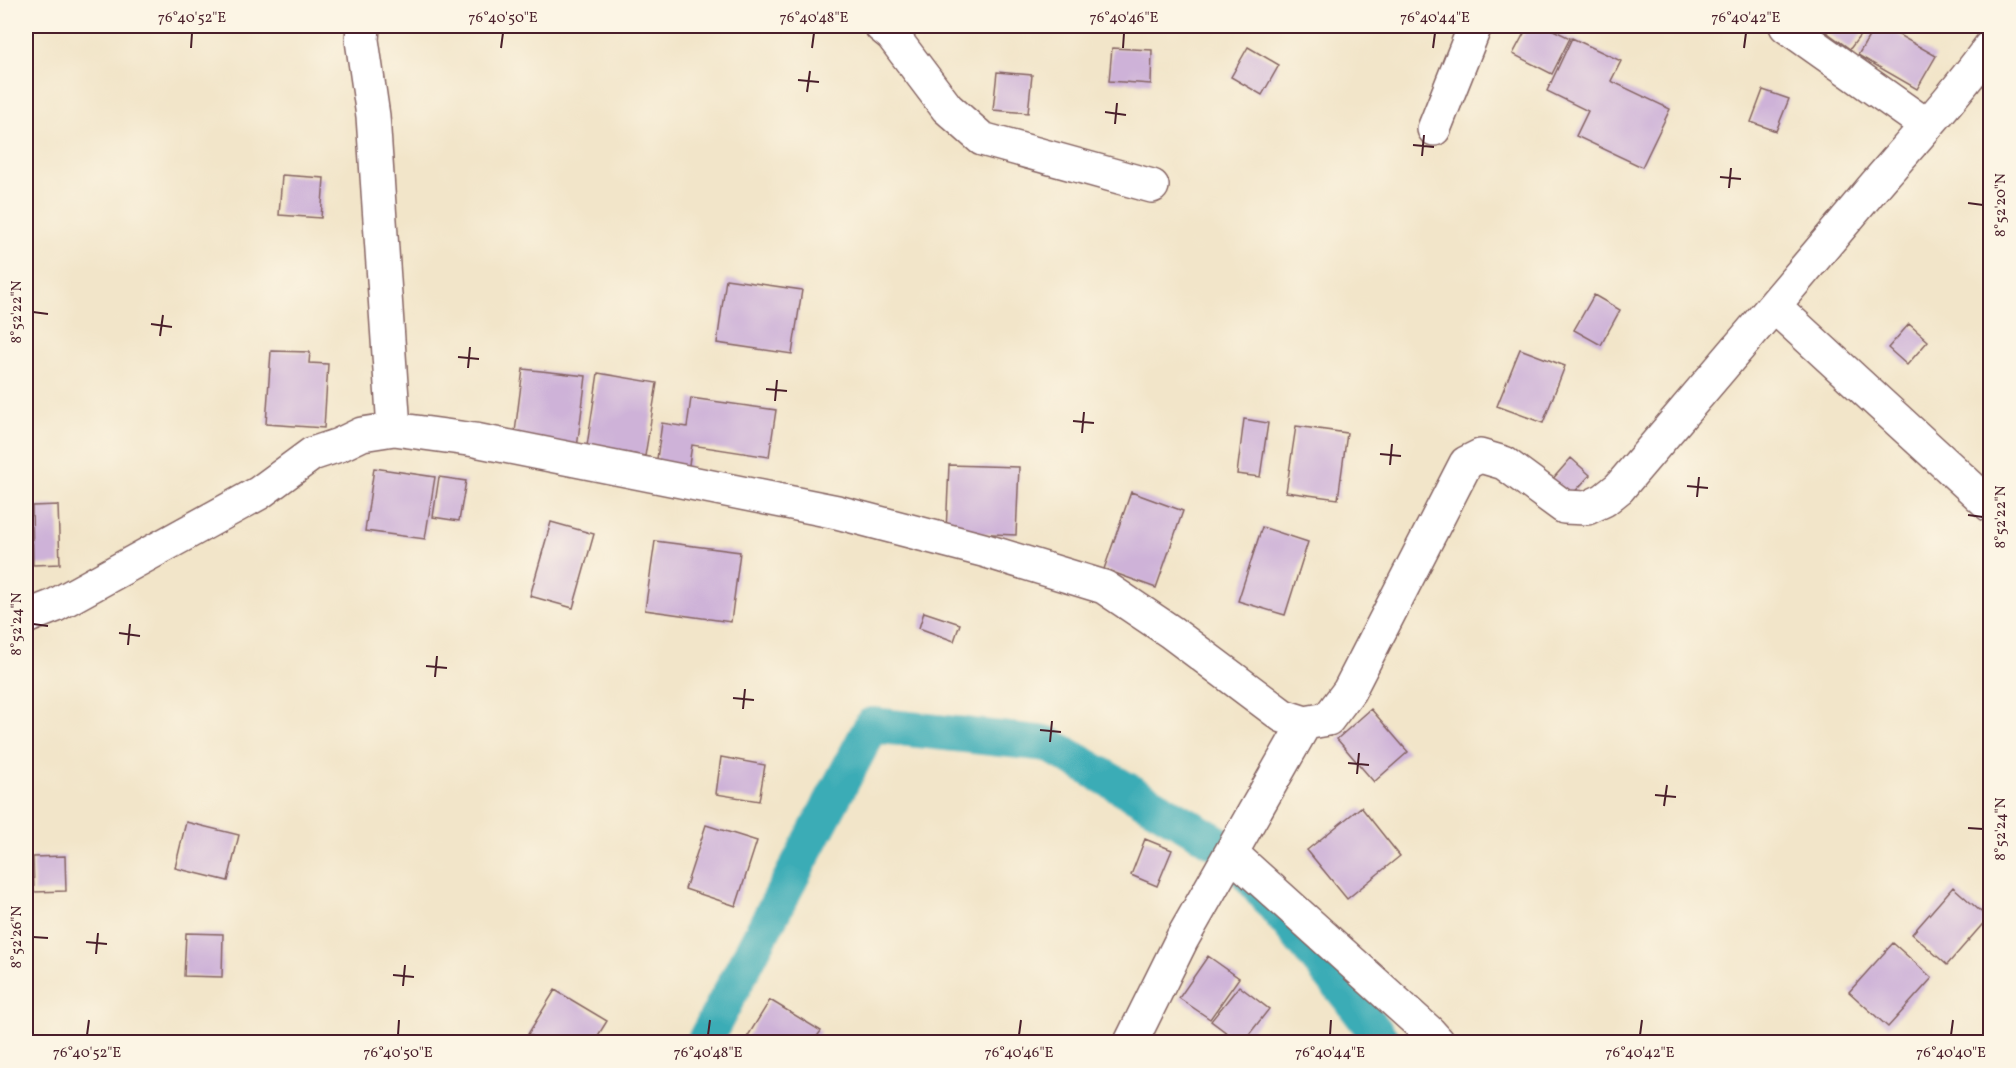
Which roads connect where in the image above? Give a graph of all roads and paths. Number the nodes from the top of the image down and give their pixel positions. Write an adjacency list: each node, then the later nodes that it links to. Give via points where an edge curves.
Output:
1 (363, 26): 10 (street, via 373,116)
2 (881, 26): 8 (street, via 947,108 982,139)
3 (1475, 26): 7 (street)
4 (1786, 26): 6 (street)
5 (1990, 47): 6 (street)
6 (1926, 125): 9 (street)
7 (1434, 129)
8 (1152, 186)
9 (1774, 306): 11 (street); 13 (street, via 1605,500 1587,508 1564,507 1504,463 1480,456 1466,463 1349,690 1328,719)
10 (394, 429): 12 (street, via 362,434 312,454 259,493 54,606); 13 (street, via 475,440 837,512 1104,587 1283,716)
11 (1990, 505)
12 (26, 617)
13 (1305, 723): 14 (street)
14 (1231, 853): 15 (street, via 1182,939); 16 (street)
15 (1131, 1042)
16 (1438, 1042)

